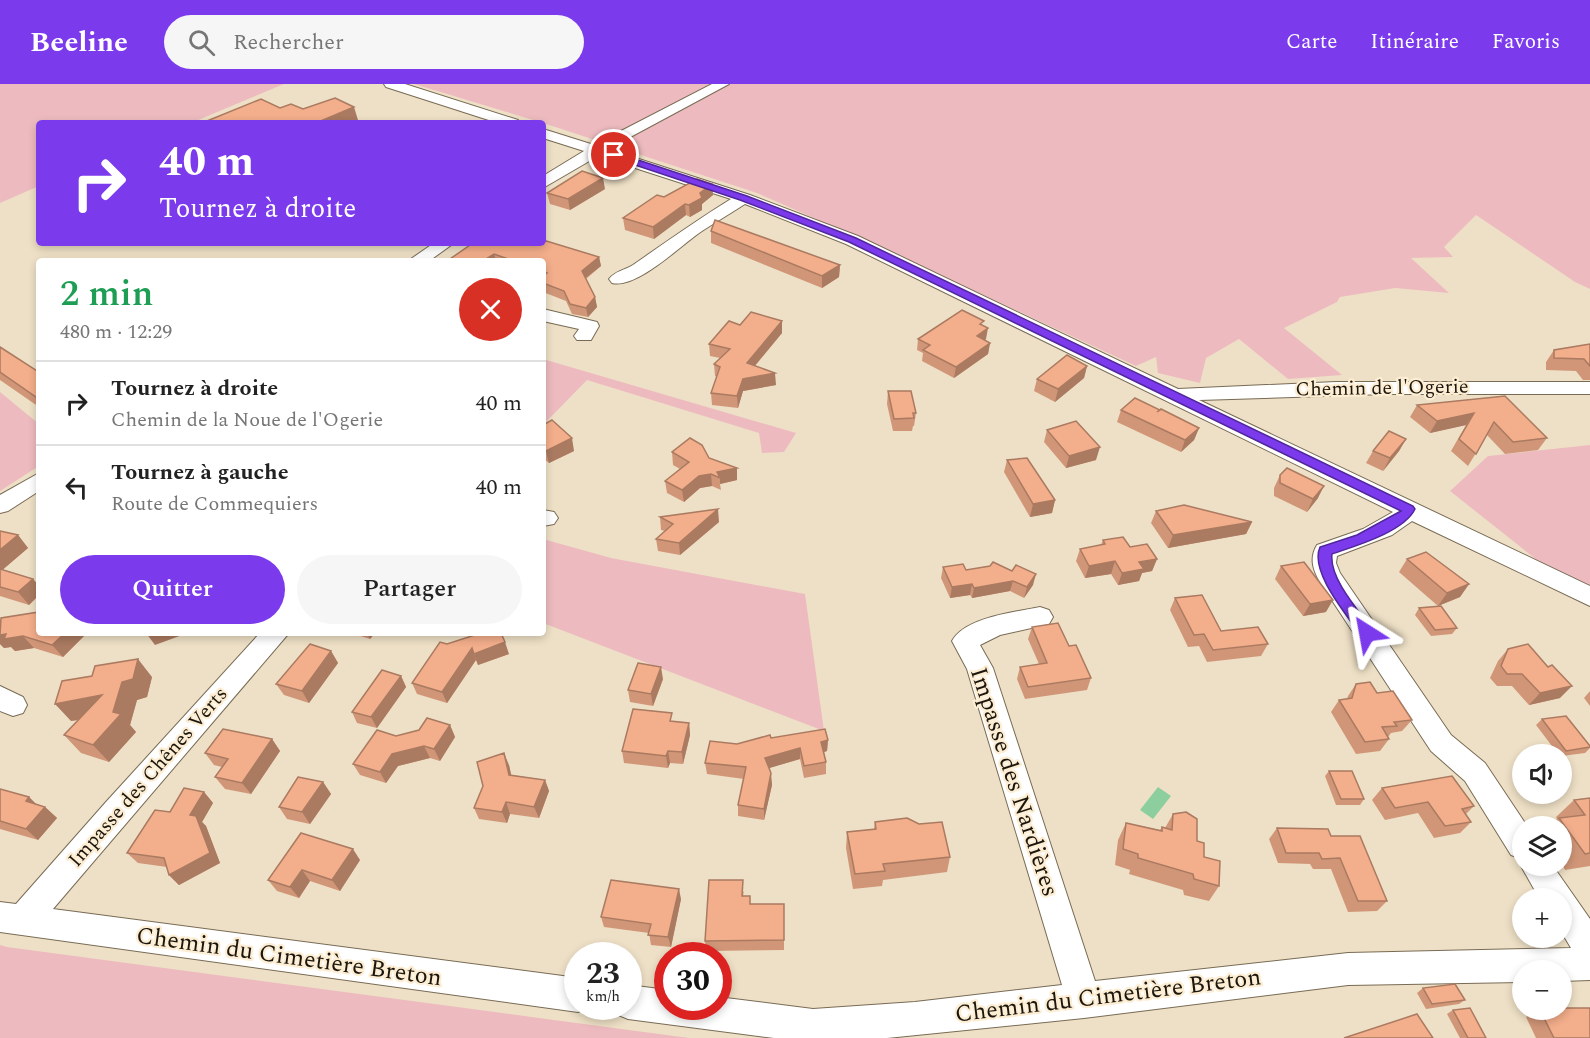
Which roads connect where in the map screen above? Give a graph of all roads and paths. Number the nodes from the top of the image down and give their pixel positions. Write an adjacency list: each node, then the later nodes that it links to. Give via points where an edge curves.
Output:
1 (391, 84): 3 (street)
2 (722, 84): 5 (street)
3 (504, 120)
4 (546, 134): 5 (street)
5 (596, 150): 6 (street); 7 (street)
6 (546, 181)
7 (744, 198): 10 (street, via 636,271); 14 (street, via 852,240)
8 (441, 246): 9 (street)
9 (422, 258)
10 (618, 279)
11 (546, 316): 12 (street, via 590,326)
12 (584, 336)
13 (1590, 388): 14 (street, Chemin de l'Ogerie, via 1279,389)
14 (1176, 397): 17 (street)
15 (36, 483): 16 (street)
16 (0, 505)
17 (1408, 509): 18 (street); 21 (street, via 1405,517 1362,539 1325,551 1324,563 1441,743 1475,772)
18 (1590, 597)
19 (1040, 617): 27 (street, Impasse des Nardières, via 994,626 965,641 980,668)
20 (273, 636): 22 (street, Impasse des Chênes Verts, via 116,811)
21 (1512, 829)
22 (11, 919): 26 (street, Chemin du Cimetière Breton)
23 (1572, 920): 24 (street)
24 (1590, 948)
25 (1590, 964): 27 (street, Chemin du Cimetière Breton, via 1348,969)
26 (564, 993)
27 (1084, 1001): 28 (street, Chemin du Cimetière Breton, via 813,1026)
28 (642, 1004)

